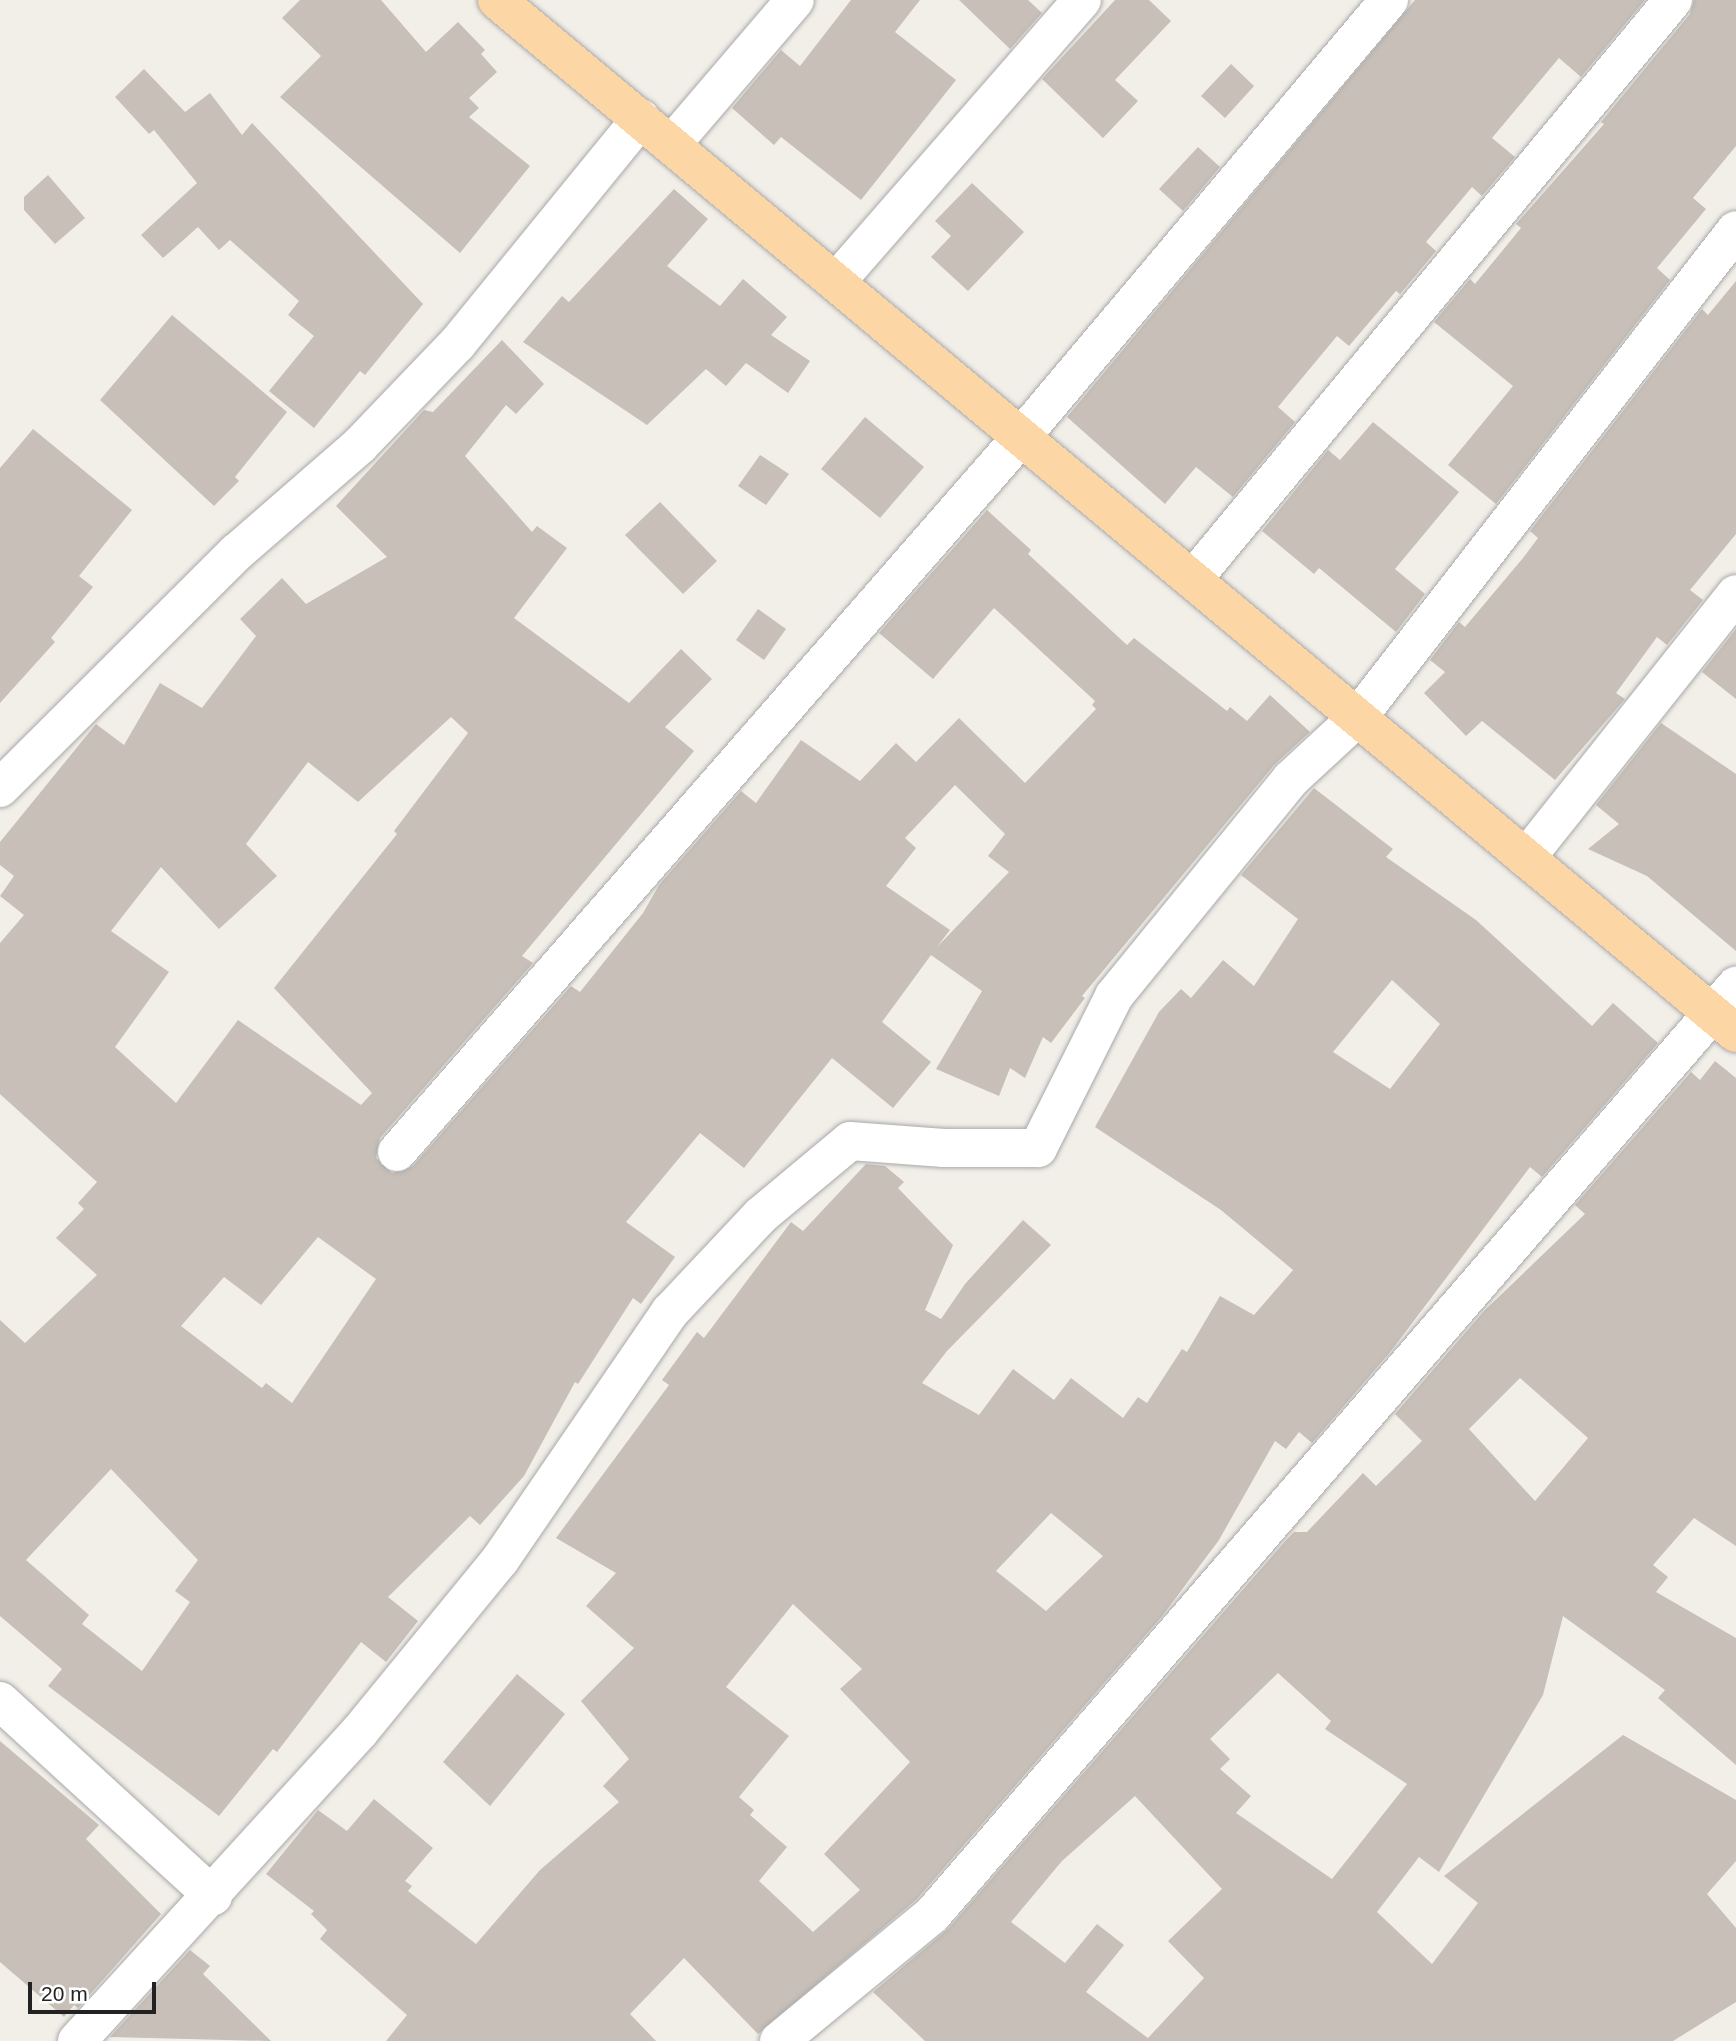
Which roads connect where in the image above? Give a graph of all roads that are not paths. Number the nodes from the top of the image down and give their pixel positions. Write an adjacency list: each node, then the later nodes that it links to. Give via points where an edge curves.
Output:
1 (497, 0): 6 (main road)
2 (795, 0): 7 (street)
3 (1082, 0): 9 (street)
4 (1389, 0): 10 (street)
5 (1673, 0): 11 (street)
6 (641, 118): 7 (main road); 14 (street, via 457,344 360,445 237,552)
7 (672, 144): 9 (main road)
8 (1736, 230): 13 (street)
9 (836, 282): 10 (main road)
10 (1022, 436): 11 (main road); 17 (street)
11 (1193, 579): 13 (main road)
12 (1736, 594): 15 (street)
13 (1358, 717): 15 (main road); 19 (street, via 1291,779 1114,996 1038,1148 944,1148 850,1140 760,1216 670,1312 500,1560 360,1731)
14 (0, 788)
15 (1527, 858): 16 (main road)
16 (1729, 1011): 21 (street, via 932,1915)
17 (397, 1152)
18 (0, 1701): 19 (street)
19 (213, 1896): 20 (street)
20 (77, 2041)
21 (779, 2041)

